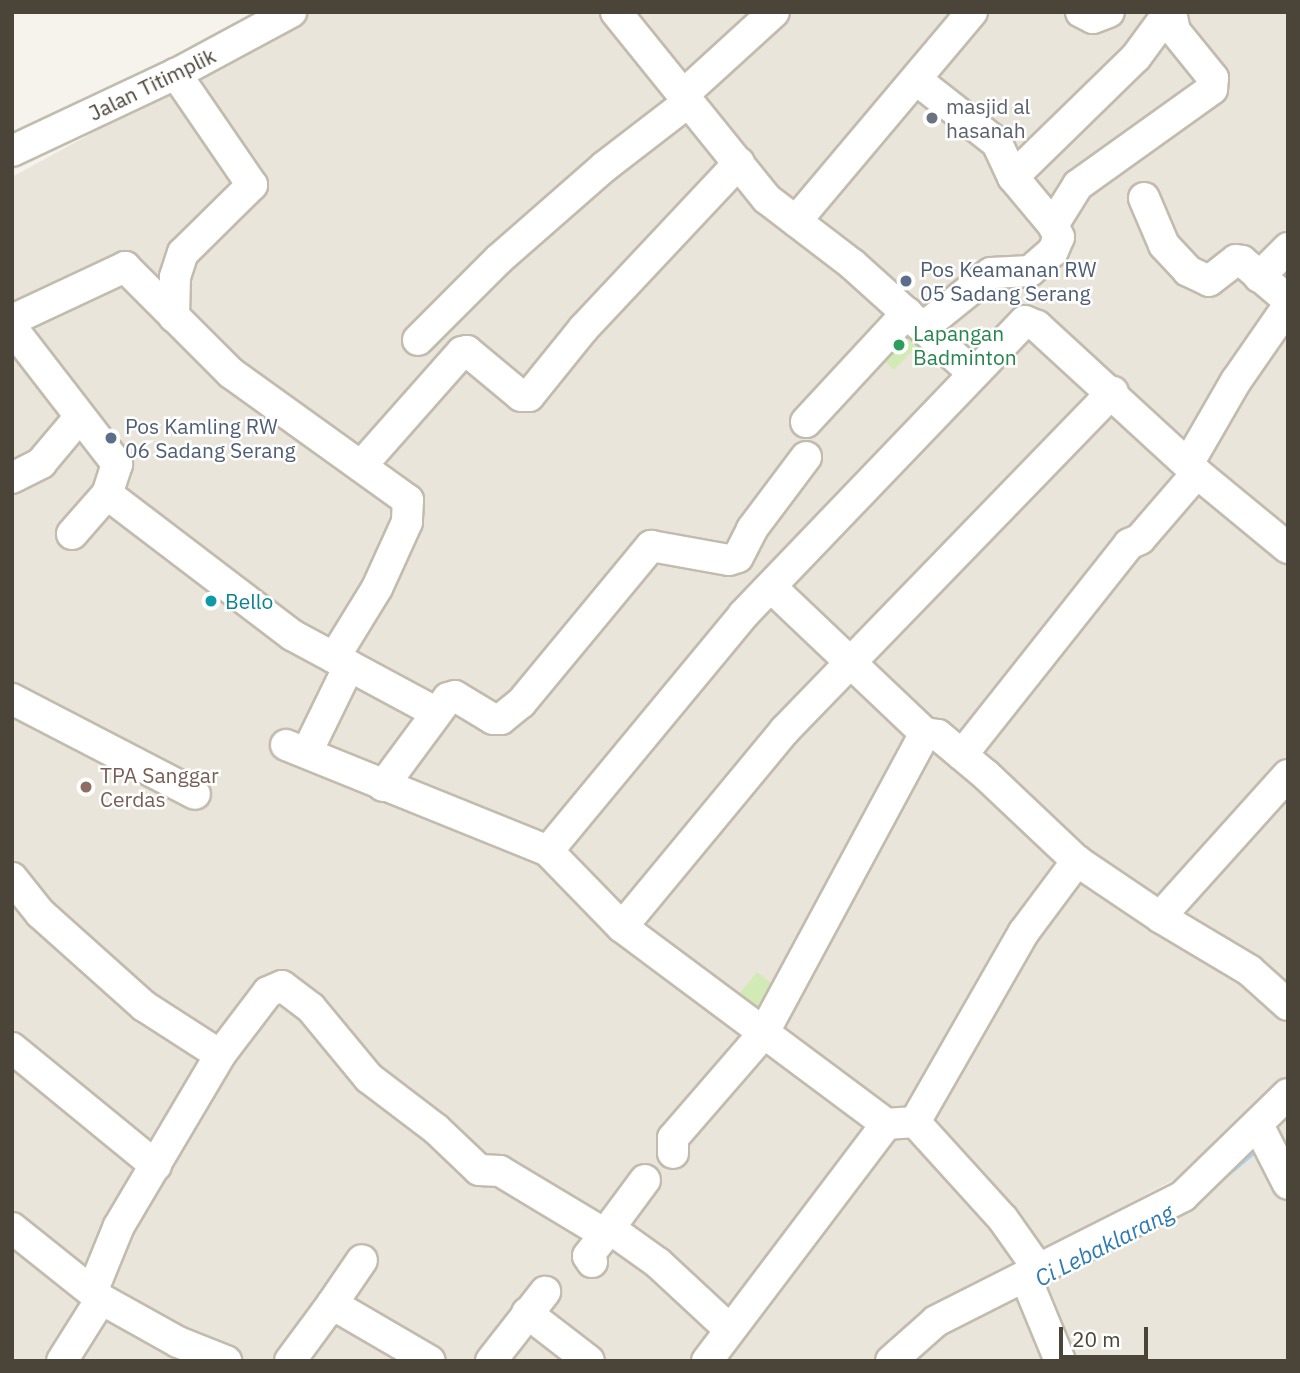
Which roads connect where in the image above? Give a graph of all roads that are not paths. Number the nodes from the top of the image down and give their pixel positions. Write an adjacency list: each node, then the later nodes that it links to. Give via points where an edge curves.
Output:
1 (290, 12): 8 (street, Jalan Titimplik)
2 (616, 12): 10 (street)
3 (774, 12): 10 (street)
4 (972, 12): 9 (street)
5 (1082, 12): 6 (street, via 1093,18)
6 (1110, 12)
7 (1162, 15): 13 (street, via 1136,57); 16 (street, via 1213,78 1212,89 1078,185)
8 (176, 74): 11 (street, Jalan Titimplik); 21 (street, via 251,185 183,253 175,276)
9 (918, 81): 13 (street, via 997,143); 15 (street)
10 (685, 99): 12 (street); 25 (street, via 499,259)
11 (12, 151)
12 (739, 163): 15 (street, via 767,199); 31 (street, via 583,329 529,396 522,396 467,351 461,352)
13 (1013, 177): 16 (street)
14 (1144, 198): 18 (street, via 1164,245 1188,271 1209,281 1236,260)
15 (796, 221): 23 (street)
16 (1053, 225): 23 (street, via 1059,237 1042,263 1030,271 991,273)
17 (1288, 248): 18 (street)
18 (1259, 277): 19 (street)
19 (1288, 300)
20 (1288, 306): 32 (street, via 1236,381)
21 (174, 317): 22 (street, via 119,266); 31 (street, via 232,373)
22 (12, 320)
23 (916, 320): 26 (street); 29 (street)
24 (12, 327): 28 (street)
25 (418, 340)
26 (973, 373): 27 (street, via 1026,321); 37 (street)
27 (1113, 393): 32 (street); 50 (street, via 785,730)
28 (78, 419): 33 (street, via 41,463); 34 (street, via 117,464)
29 (806, 422)
30 (806, 457): 40 (street, via 752,529 738,557 729,560 651,546 521,703 501,719 493,719 455,696)
31 (360, 466): 38 (street, via 401,494 410,510)
32 (1192, 469): 36 (street); 42 (street)
33 (12, 478)
34 (107, 495): 35 (street); 38 (street, via 292,635)
35 (72, 534)
36 (1288, 548)
37 (771, 587): 41 (street); 46 (street)
38 (341, 662): 40 (street); 44 (street, via 296,748)
39 (12, 699): 45 (street)
40 (435, 712): 44 (street)
41 (925, 733): 42 (street, via 931,732); 52 (street)
42 (962, 755): 47 (street)
43 (1288, 775): 49 (street)
44 (383, 786): 46 (street)
45 (195, 794)
46 (548, 850): 50 (street)
47 (1077, 861): 49 (street); 56 (street, via 1024,932)
48 (12, 878): 54 (street, via 40,913 144,1006)
49 (1160, 917): 51 (street, via 1249,970)
50 (622, 927): 52 (street)
51 (1288, 1005)
52 (763, 1034): 56 (street); 58 (street, via 673,1138)
53 (12, 1048): 59 (street)
54 (220, 1055): 59 (street); 63 (street, via 268,992 282,986 311,1008 369,1078 436,1129 479,1170 500,1171)
55 (1288, 1094): 57 (street)
56 (900, 1123): 66 (street, via 1003,1219); 69 (street)
57 (1263, 1134): 61 (street); 66 (street, via 1183,1196)
58 (673, 1153)
59 (156, 1166): 67 (street, via 120,1226)
60 (645, 1180): 63 (street)
61 (1288, 1184)
62 (12, 1228): 67 (street)
63 (607, 1231): 65 (street, via 588,1256); 69 (street, via 657,1262)
64 (362, 1260): 68 (street)
65 (592, 1262)
66 (1031, 1279): 77 (street, via 936,1321); 78 (street)
67 (96, 1295): 70 (street); 71 (street, via 178,1342)
68 (332, 1304): 72 (street); 73 (street)
69 (729, 1329): 76 (street)
70 (62, 1361)
71 (226, 1361)
72 (290, 1361)
73 (430, 1361)
74 (491, 1361): 75 (street, via 536,1303)
75 (589, 1361)
76 (707, 1361)
77 (891, 1361)
78 (1060, 1361)

